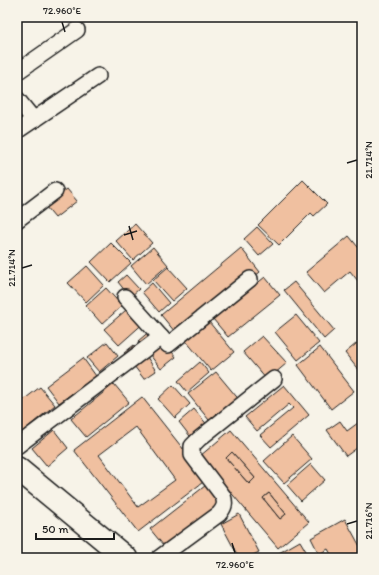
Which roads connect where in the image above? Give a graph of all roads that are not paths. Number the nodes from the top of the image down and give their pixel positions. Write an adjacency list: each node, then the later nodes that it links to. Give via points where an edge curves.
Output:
1 (77, 30): 2 (street)
2 (17, 72)
3 (98, 76): 5 (street)
4 (17, 99): 5 (street)
5 (34, 120): 6 (street)
6 (17, 131)
7 (55, 190): 8 (street)
8 (17, 220)
9 (250, 279): 11 (street, via 168,345)
10 (125, 297): 11 (street)
11 (161, 337): 13 (street)
12 (274, 379): 16 (street, via 192,446 192,456 223,496 224,508)
13 (17, 446)
14 (17, 468): 15 (highway)
15 (126, 558)
16 (159, 558)

